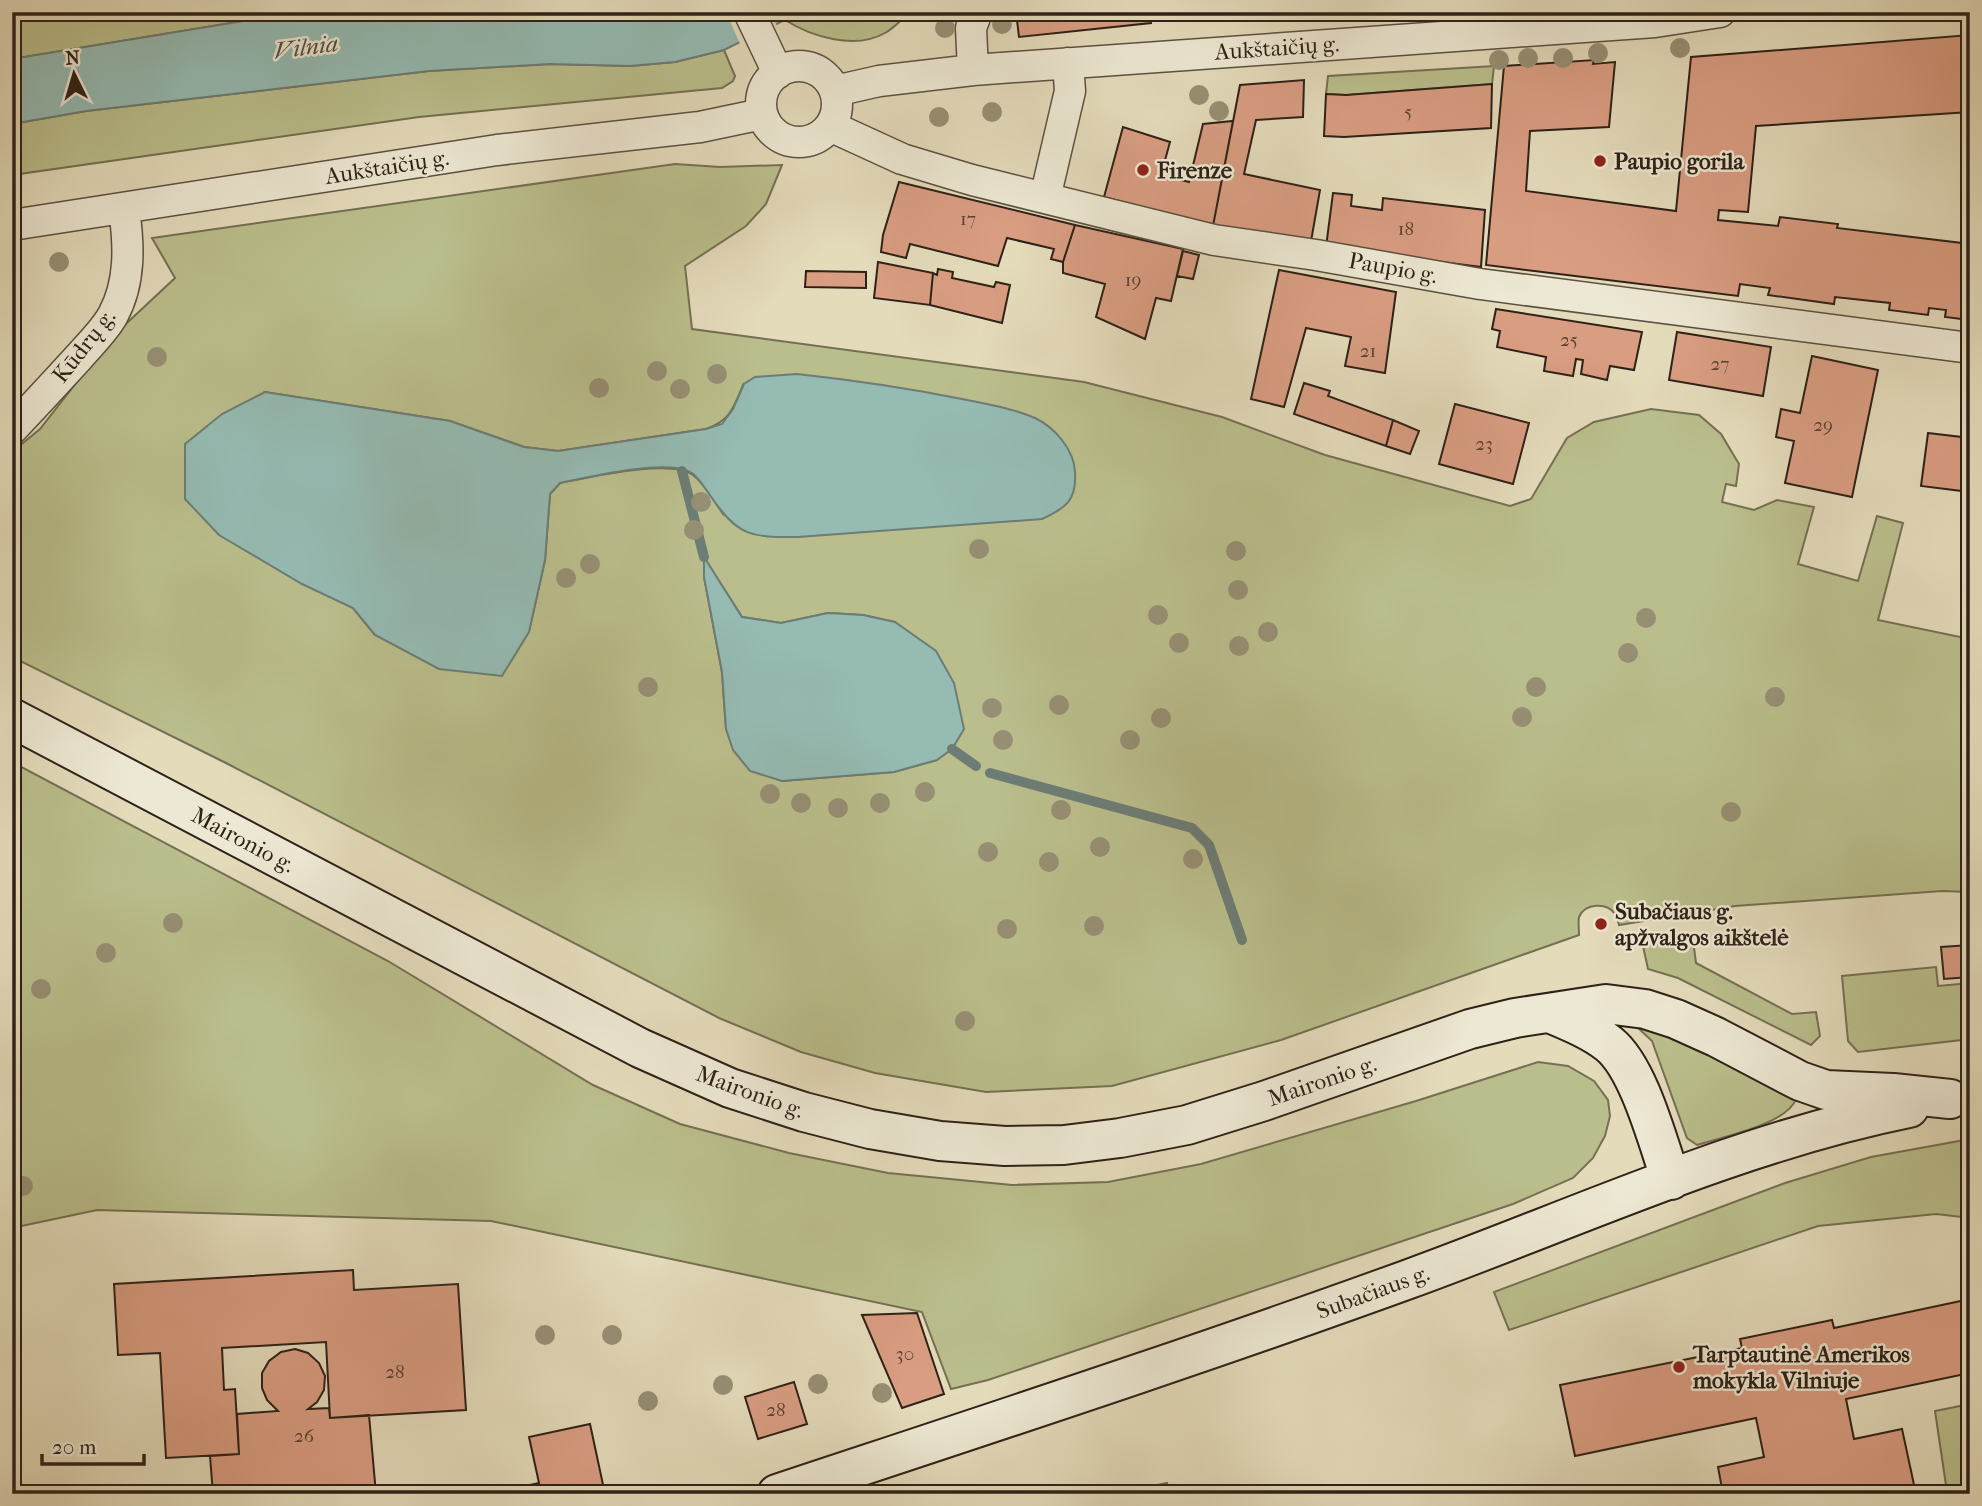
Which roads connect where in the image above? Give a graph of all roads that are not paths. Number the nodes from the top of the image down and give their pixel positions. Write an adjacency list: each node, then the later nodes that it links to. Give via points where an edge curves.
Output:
1 (750, 12): 6 (street)
2 (977, 12): 5 (street, via 971,28)
3 (1720, 12): 4 (street, Aukštaičių g., via 1655,22)
4 (1068, 63): 5 (street, Aukštaičių g.); 10 (street, via 1070,91)
5 (974, 70): 7 (street, Aukštaičių g.)
6 (778, 72): 7 (street, via 797,66 816,70); 8 (street, via 764,91)
7 (835, 91): 9 (street, via 838,103)
8 (762, 114): 9 (street, via 776,134 799,143 822,135); 11 (street, Aukštaičių g., via 700,127 497,150)
9 (830, 126): 10 (street, Paupio g., via 902,159)
10 (1045, 198): 13 (street, Paupio g., via 1214,240 1480,284)
11 (124, 209): 12 (street, Aukštaičių g.); 14 (street, Kūdrų g., via 128,260 113,316)
12 (12, 225)
13 (1970, 348)
14 (12, 429)
15 (12, 718): 16 (main road, Maironio g., via 640,1048 730,1088 870,1129 1005,1146 1120,1138 1213,1117 1470,1029)
16 (1552, 1014): 17 (main road, Maironio g., via 1606,1004 1645,1009 1676,1019 1826,1090); 18 (main road, via 1610,1044 1626,1063)
17 (1960, 1098): 18 (main road, Subačiaus g., via 1836,1125)
18 (1671, 1180): 19 (main road, Subačiaus g., via 1410,1279)
19 (777, 1494)

